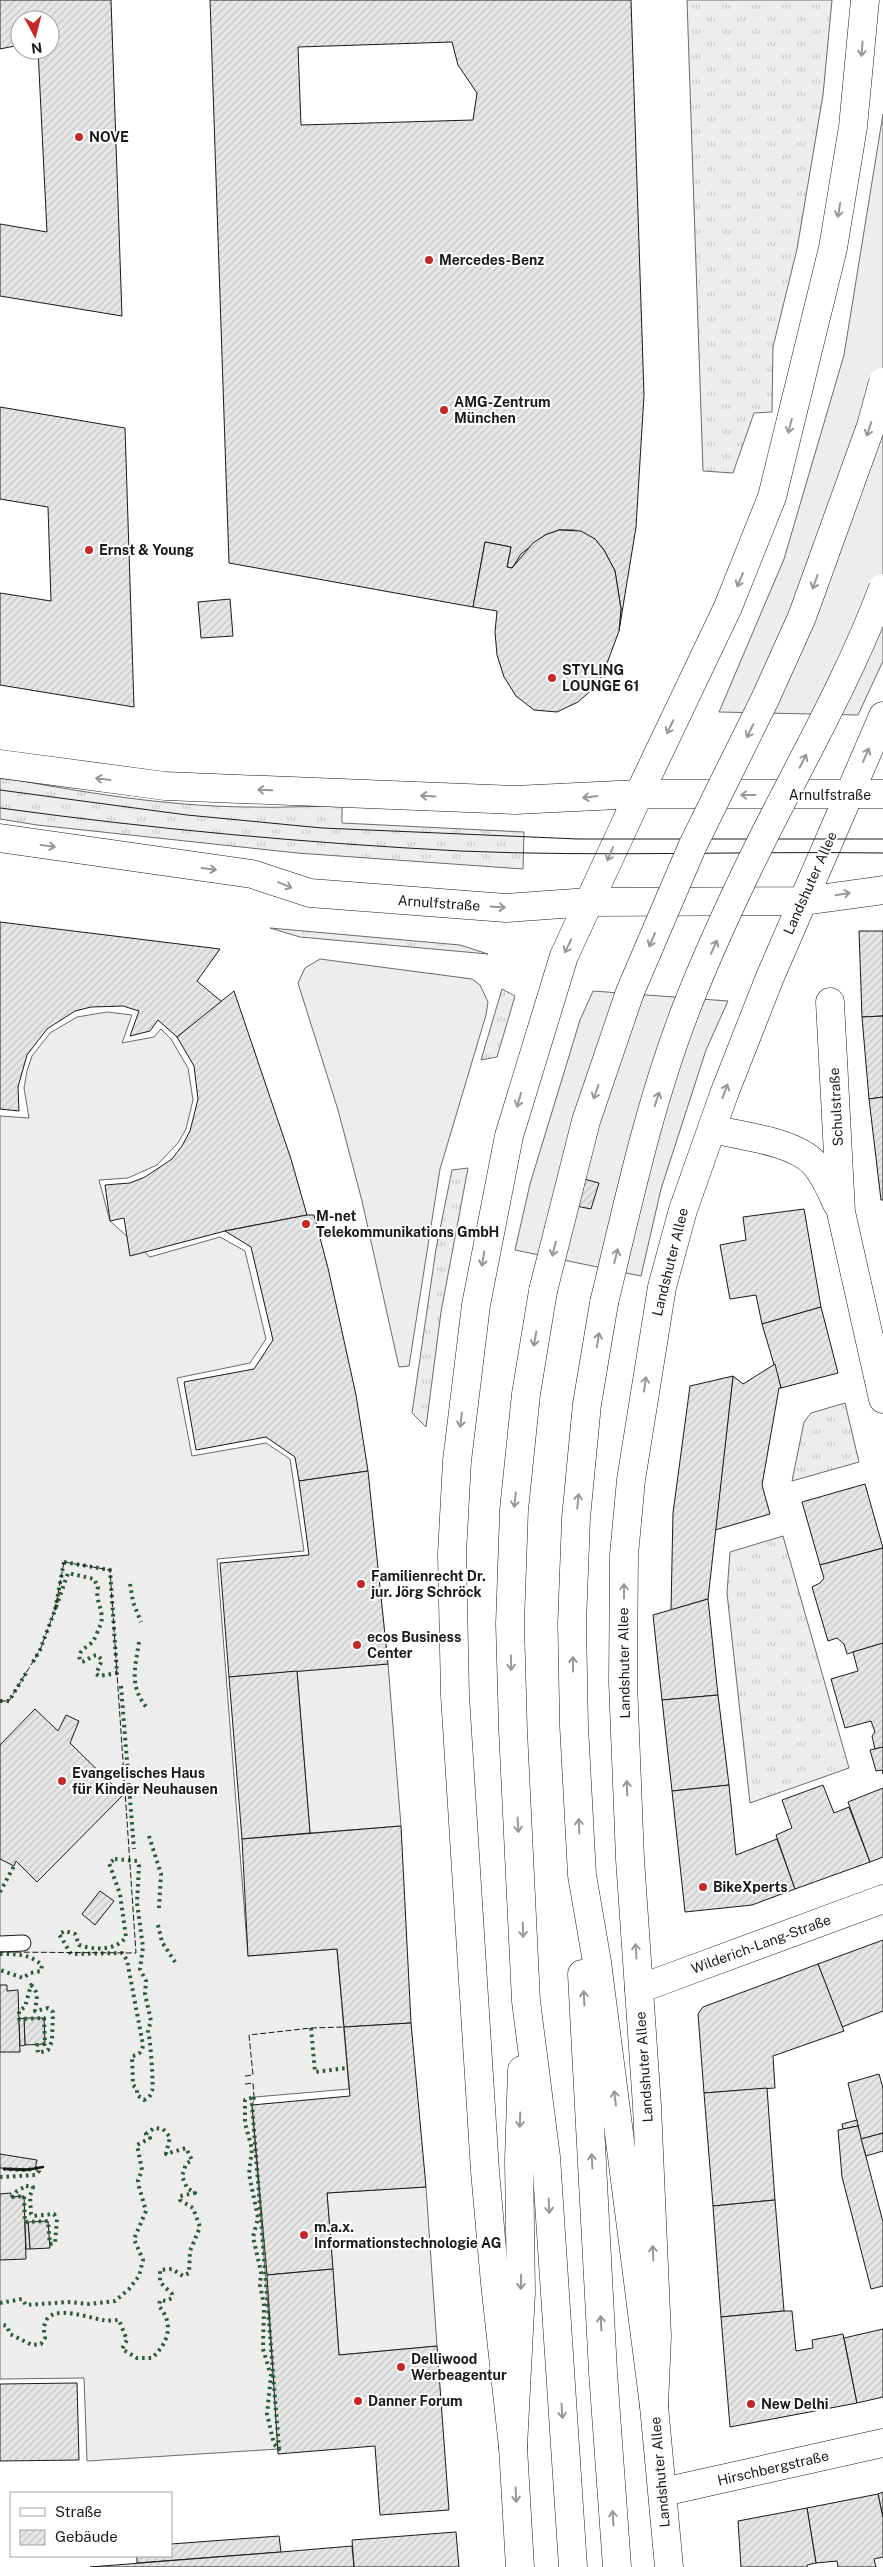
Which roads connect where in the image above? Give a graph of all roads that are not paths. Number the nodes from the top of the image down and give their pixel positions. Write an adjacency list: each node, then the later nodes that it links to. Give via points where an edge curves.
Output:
1 (865, 0): 6 (main road, one-way to 6, via 853,126 833,248 772,497 728,606)
2 (883, 382): 22 (main road, one-way to 22, bridge, via 802,617 692,847 630,992 586,1121 543,1291 526,1394 514,1510 510,1624)
3 (883, 588): 17 (main road, one-way to 3, bridge, via 572,1624 576,1528 587,1404 604,1303 645,1135 686,1009 756,851 828,713)
4 (883, 716): 8 (main road, Landshuter Allee, one-way to 4)
5 (0, 764): 6 (main road, Arnulfstraße, one-way to 5, via 546,801 165,786)
6 (638, 794): 8 (main road, Arnulfstraße, one-way to 6); 12 (main road, one-way to 12)
7 (883, 794): 8 (main road, Arnulfstraße)
8 (849, 795): 11 (main road, Landshuter Allee)
9 (0, 838): 12 (main road, Arnulfstraße, one-way to 12, via 252,874 310,893 506,908)
10 (883, 890): 11 (main road, Arnulfstraße, one-way to 10)
11 (804, 901): 12 (main road, Arnulfstraße); 14 (main road, Landshuter Allee, one-way to 11, via 779,952)
12 (589, 902): 25 (main road, one-way to 25, via 564,956 502,1164 469,1353 454,1507 453,1647 470,1952 495,2283)
13 (830, 1002): 15 (main road, Schulstraße)
14 (712, 1129): 15 (main road, Schulstraße, via 791,1148 813,1162); 21 (main road, Landshuter Allee, one-way to 14, via 623,1682 624,1555 631,1480 662,1287 683,1210)
15 (841, 1212): 16 (main road, Schulstraße)
16 (883, 1399)
17 (582, 1874): 23 (main road, one-way to 17, via 597,1962); 29 (main road, one-way to 17, via 582,1973)
18 (883, 1899): 21 (main road, Wilderich-Lang-Straße)
19 (23, 1943): 20 (lane)
20 (0, 1944)
21 (639, 1989): 23 (main road, Landshuter Allee, one-way to 21, via 657,2336)
22 (526, 2002): 25 (main road, one-way to 25, via 519,2150 521,2292); 28 (main road, one-way to 28, via 546,2157)
23 (654, 2406): 26 (main road, Landshuter Allee)
24 (883, 2443): 26 (main road, Hirschbergstraße)
25 (514, 2446): 27 (main road, one-way to 27)
26 (663, 2492): 30 (main road, Landshuter Allee)
27 (520, 2567)
28 (573, 2567)
29 (617, 2567)
30 (668, 2567)

